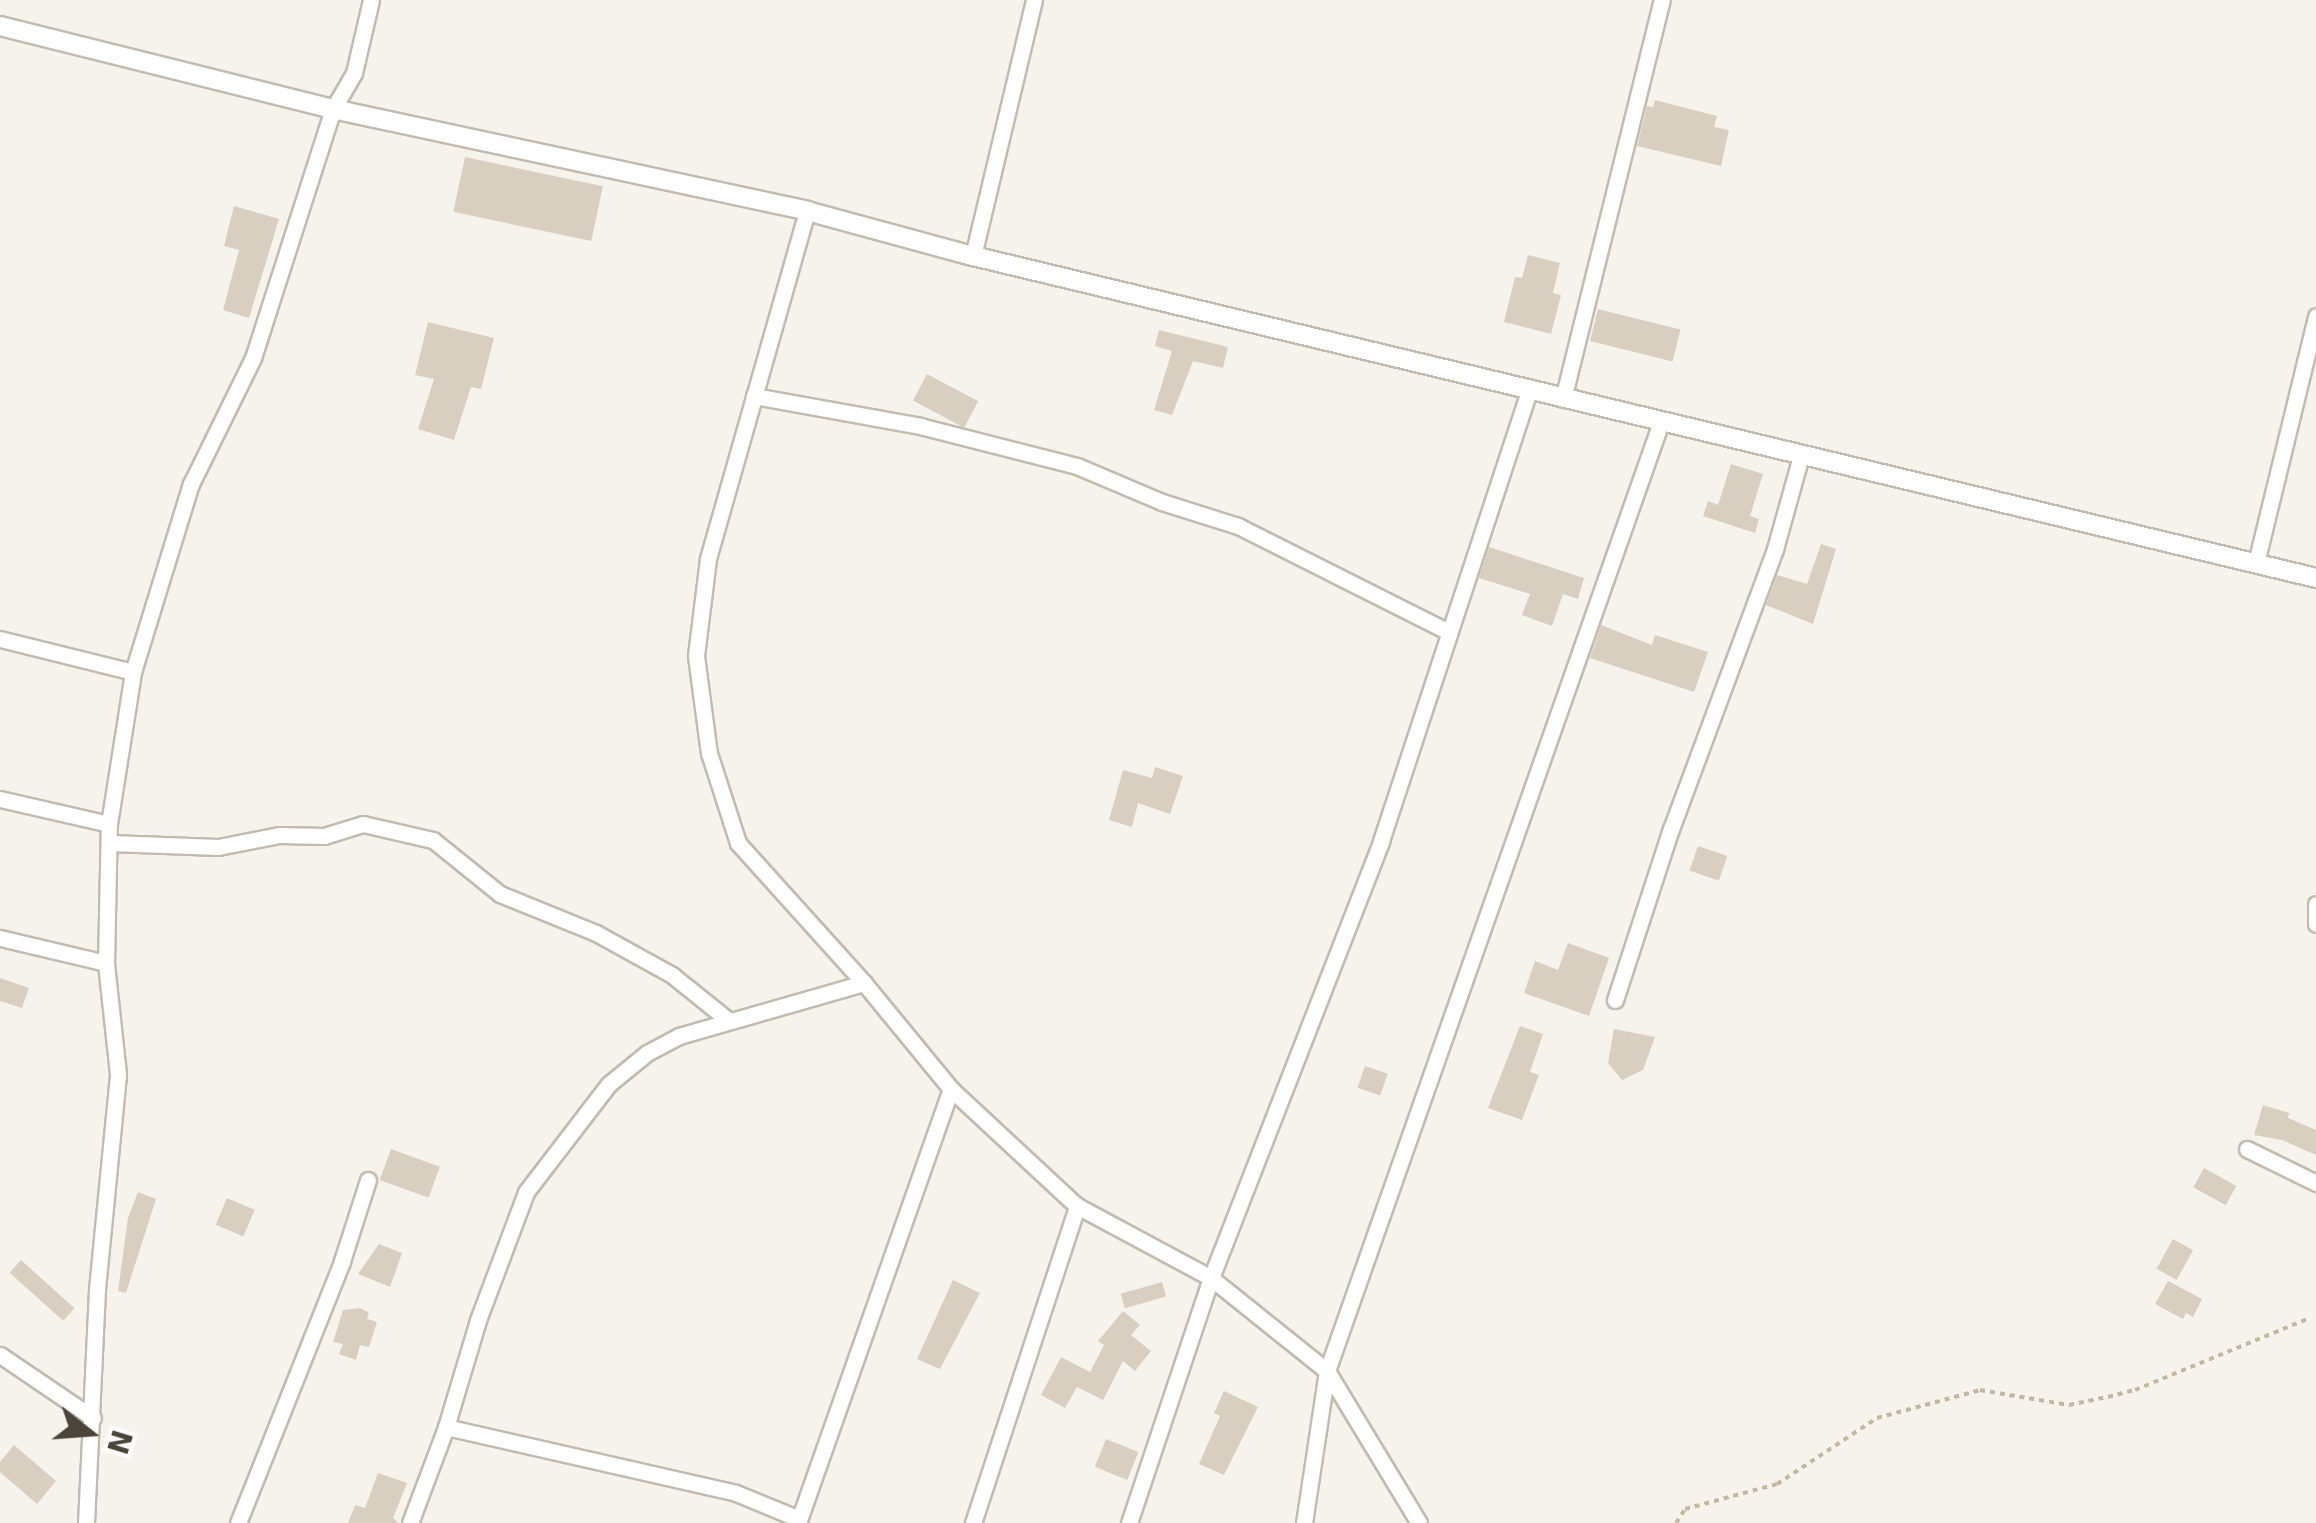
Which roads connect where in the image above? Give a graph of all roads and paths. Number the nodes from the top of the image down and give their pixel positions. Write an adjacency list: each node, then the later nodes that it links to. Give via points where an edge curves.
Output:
1 (372, 0): 5 (street, via 354,73)
2 (1034, 0): 7 (street)
3 (1662, 0): 11 (street)
4 (0, 26): 5 (street)
5 (333, 110): 6 (street); 18 (street, via 253,358 191,484)
6 (807, 211): 7 (street); 10 (street)
7 (972, 256): 9 (street)
8 (2316, 316): 14 (street)
9 (1530, 390): 11 (street); 16 (street)
10 (754, 396): 16 (street, via 920,426 1077,466 1238,526); 26 (street, via 708,559 696,656 709,754 738,843)
11 (1564, 399): 12 (street)
12 (1661, 422): 13 (street); 37 (street)
13 (1801, 456): 14 (street); 27 (street, via 1775,549)
14 (2256, 563): 15 (street)
15 (2316, 578)
16 (1450, 632): 34 (street, via 1382,841)
17 (0, 639): 18 (street)
18 (132, 672): 20 (street)
19 (0, 799): 20 (street)
20 (109, 824): 21 (street)
21 (110, 843): 25 (street); 28 (street, via 218,847 280,834 324,836 364,824 433,840 500,894 596,932 672,975)
22 (2316, 904): 23 (street)
23 (2316, 924)
24 (0, 938): 25 (street)
25 (106, 963): 38 (street, via 118,1074 97,1289)
26 (864, 983): 28 (street); 29 (street)
27 (1616, 1000)
28 (728, 1020): 39 (street, via 647,1053 609,1084 526,1192)
29 (951, 1089): 33 (street); 40 (street)
30 (2247, 1149): 32 (street)
31 (368, 1180): 42 (street)
32 (2316, 1183)
33 (1077, 1206): 34 (street); 44 (street)
34 (1210, 1278): 37 (street); 45 (street)
35 (2310, 1318): 48 (path, via 2108,1397 2068,1405 1980,1390 1877,1418 1776,1484 1684,1509)
36 (0, 1354): 38 (street)
37 (1327, 1371): 46 (street); 47 (street)
38 (93, 1418): 41 (street)
39 (446, 1428): 40 (street, via 736,1494); 43 (street)
40 (798, 1521)
41 (86, 1523)
42 (238, 1523)
43 (410, 1523)
44 (973, 1523)
45 (1130, 1523)
46 (1304, 1523)
47 (1419, 1523)
48 (1676, 1523)

